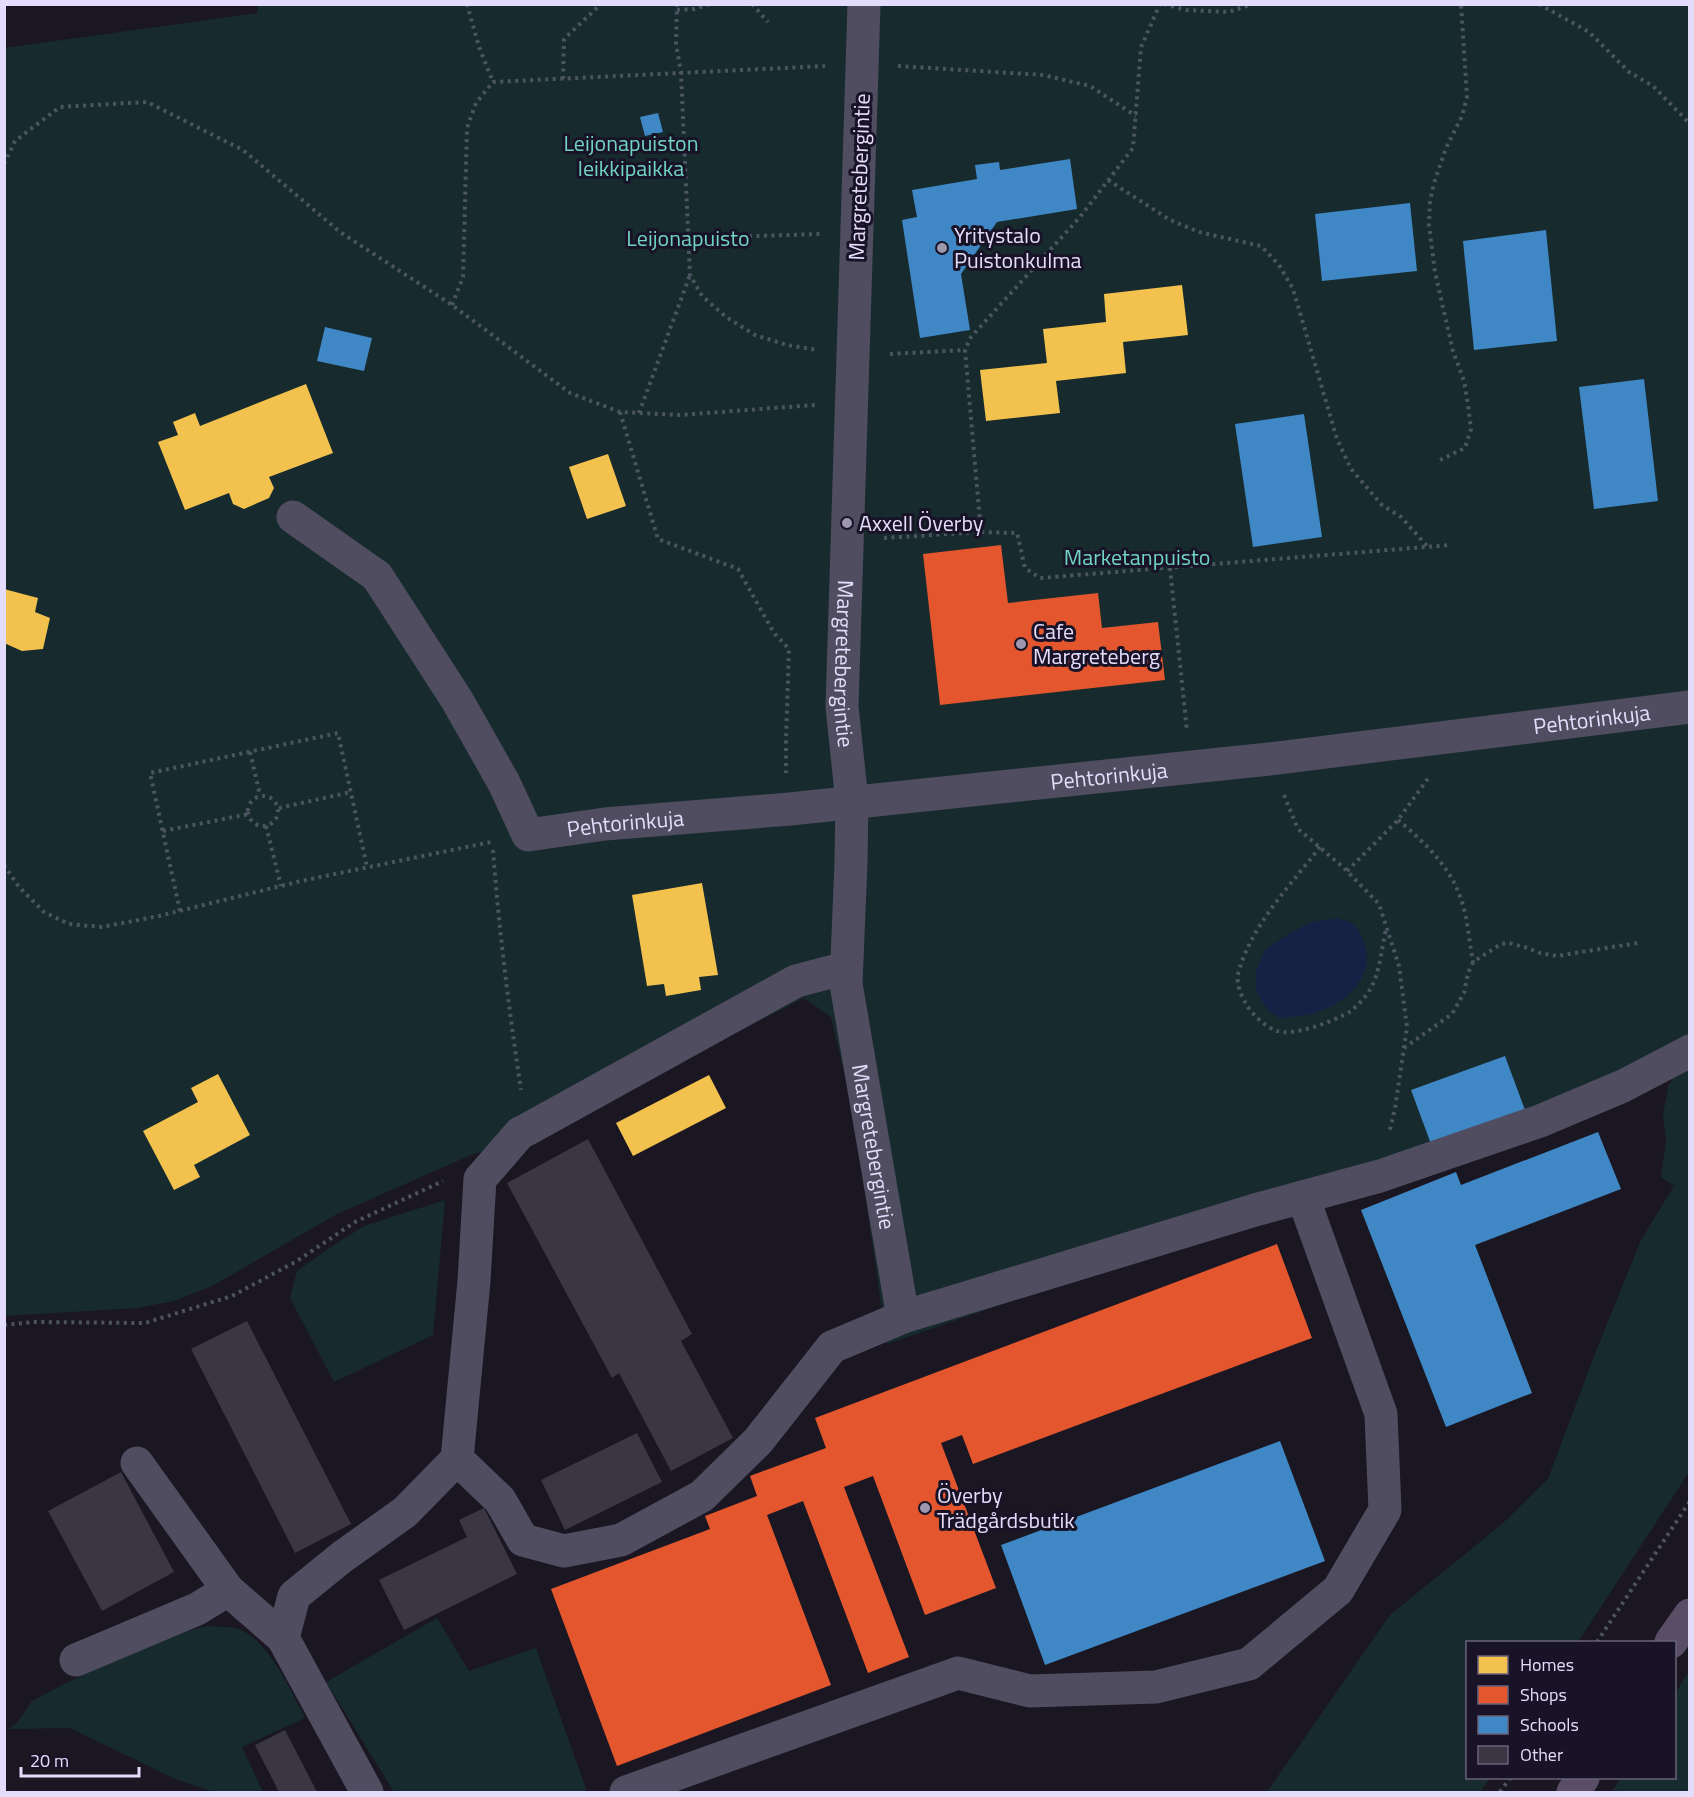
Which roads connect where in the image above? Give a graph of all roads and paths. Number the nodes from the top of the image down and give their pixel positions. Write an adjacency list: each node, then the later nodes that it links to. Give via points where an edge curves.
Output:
1 (467, 4): 15 (path)
2 (601, 4): 14 (path, via 564,39)
3 (710, 4): 10 (path, via 693,9)
4 (752, 4): 11 (path)
5 (864, 4): 12 (street, Margretebergintie)
6 (1162, 4): 7 (path, via 1186,10 1229,12); 16 (path, via 1141,47)
7 (1252, 4)
8 (1461, 4): 29 (path, via 1467,97 1435,180 1429,225 1435,272 1464,381 1471,429 1465,448)
9 (1539, 4): 17 (path, via 1588,32 1629,72 1653,86)
10 (677, 7): 13 (path, via 676,45)
11 (768, 22)
12 (863, 64): 13 (path); 16 (path, via 1043,75 1090,86); 20 (street, Margretebergintie)
13 (681, 73): 14 (path); 21 (path)
14 (563, 79): 15 (path)
15 (494, 82): 23 (path, via 476,103 467,128 463,277)
16 (1136, 116): 19 (path, via 1133,148)
17 (1689, 124)
18 (4, 164): 23 (path, via 15,141 60,107 147,102 243,150 340,232)
19 (1108, 180): 24 (path, via 1080,217 971,336); 34 (path, via 1170,220 1199,232 1261,246 1279,265 1293,289 1337,439 1351,469)
20 (857, 232): 21 (path); 25 (street, Margretebergintie)
21 (689, 238): 22 (path)
22 (690, 275): 25 (path, via 702,296 754,335); 28 (path)
23 (452, 305): 27 (path, via 570,393)
24 (964, 350): 25 (path); 31 (path)
25 (853, 356): 26 (street, Margretebergintie)
26 (852, 403): 28 (path, via 680,415); 32 (street, Margretebergintie)
27 (620, 412): 28 (path); 45 (path, via 658,539 738,569 774,633 789,649 786,739)
28 (639, 413)
29 (1440, 460)
30 (293, 517): 45 (street, Pehtorinkuja, via 377,576 457,700 528,835 605,824)
31 (981, 531): 32 (path); 35 (path, via 1017,533 1025,568 1040,578)
32 (848, 541): 43 (street, Margretebergintie, via 842,707)
33 (1451, 545): 34 (path)
34 (1428, 547): 35 (path)
35 (1170, 568): 40 (path)
36 (1689, 707): 37 (street, Pehtorinkuja)
37 (1443, 738): 39 (street, Pehtorinkuja); 47 (path, via 1427,781)
38 (250, 752): 41 (path, via 338,733); 42 (path); 49 (path, via 150,773)
39 (1269, 759): 40 (street, Pehtorinkuja); 50 (path, via 1298,829)
40 (1191, 767): 43 (street, Pehtorinkuja)
41 (351, 792): 44 (path); 52 (path)
42 (260, 795): 44 (path, via 270,796); 46 (path, via 251,802)
43 (852, 801): 45 (street, Pehtorinkuja); 59 (street, Margretebergintie)
44 (279, 808): 48 (path, via 278,818)
45 (790, 809)
46 (249, 814): 48 (path, via 252,821); 49 (path)
47 (1398, 820): 53 (path); 58 (path, via 1435,854 1461,897)
48 (266, 826): 54 (path)
49 (163, 831): 55 (path)
50 (1320, 847): 53 (path); 56 (path, via 1261,924 1244,960 1237,977 1241,996 1250,1010 1278,1032 1297,1031 1351,1011 1375,982)
51 (4, 865): 55 (path, via 38,907 69,924 102,927)
52 (367, 867): 54 (path); 62 (path, via 492,841 508,1003)
53 (1347, 871): 56 (path, via 1379,904)
54 (281, 886): 55 (path)
55 (180, 912)
56 (1386, 927): 60 (path, via 1400,966 1407,1027)
57 (1637, 943): 58 (path, via 1557,956 1509,943 1488,950)
58 (1473, 962): 60 (path, via 1464,993 1452,1014)
59 (846, 968): 62 (street, via 796,981); 66 (street, Margretebergintie)
60 (1404, 1048): 63 (path)
61 (1689, 1051): 63 (street, via 1623,1086 1540,1121)
62 (528, 1129): 68 (street, via 520,1133 480,1179)
63 (1380, 1176): 65 (street)
64 (447, 1180): 67 (path, via 355,1222 297,1261 232,1296 145,1323)
65 (1303, 1197): 66 (street); 80 (street, via 1381,1414 1385,1510 1338,1590 1249,1664 1156,1687 1041,1691 958,1673)
66 (903, 1317): 68 (street, via 832,1347 758,1441 702,1496 621,1540 564,1551 523,1540 500,1500)
67 (4, 1325)
68 (457, 1459): 73 (street, via 405,1512 294,1596)
69 (137, 1463): 71 (street)
70 (1689, 1501): 74 (path)
71 (228, 1590): 73 (street); 76 (street, via 197,1609)
72 (1689, 1615): 75 (main road)
73 (283, 1638): 79 (street)
74 (1598, 1641)
75 (1672, 1641)
76 (76, 1660)
77 (1509, 1779): 81 (path)
78 (1582, 1779): 82 (main road)
79 (367, 1792)
80 (626, 1792)
81 (1500, 1792)
82 (1573, 1792)

